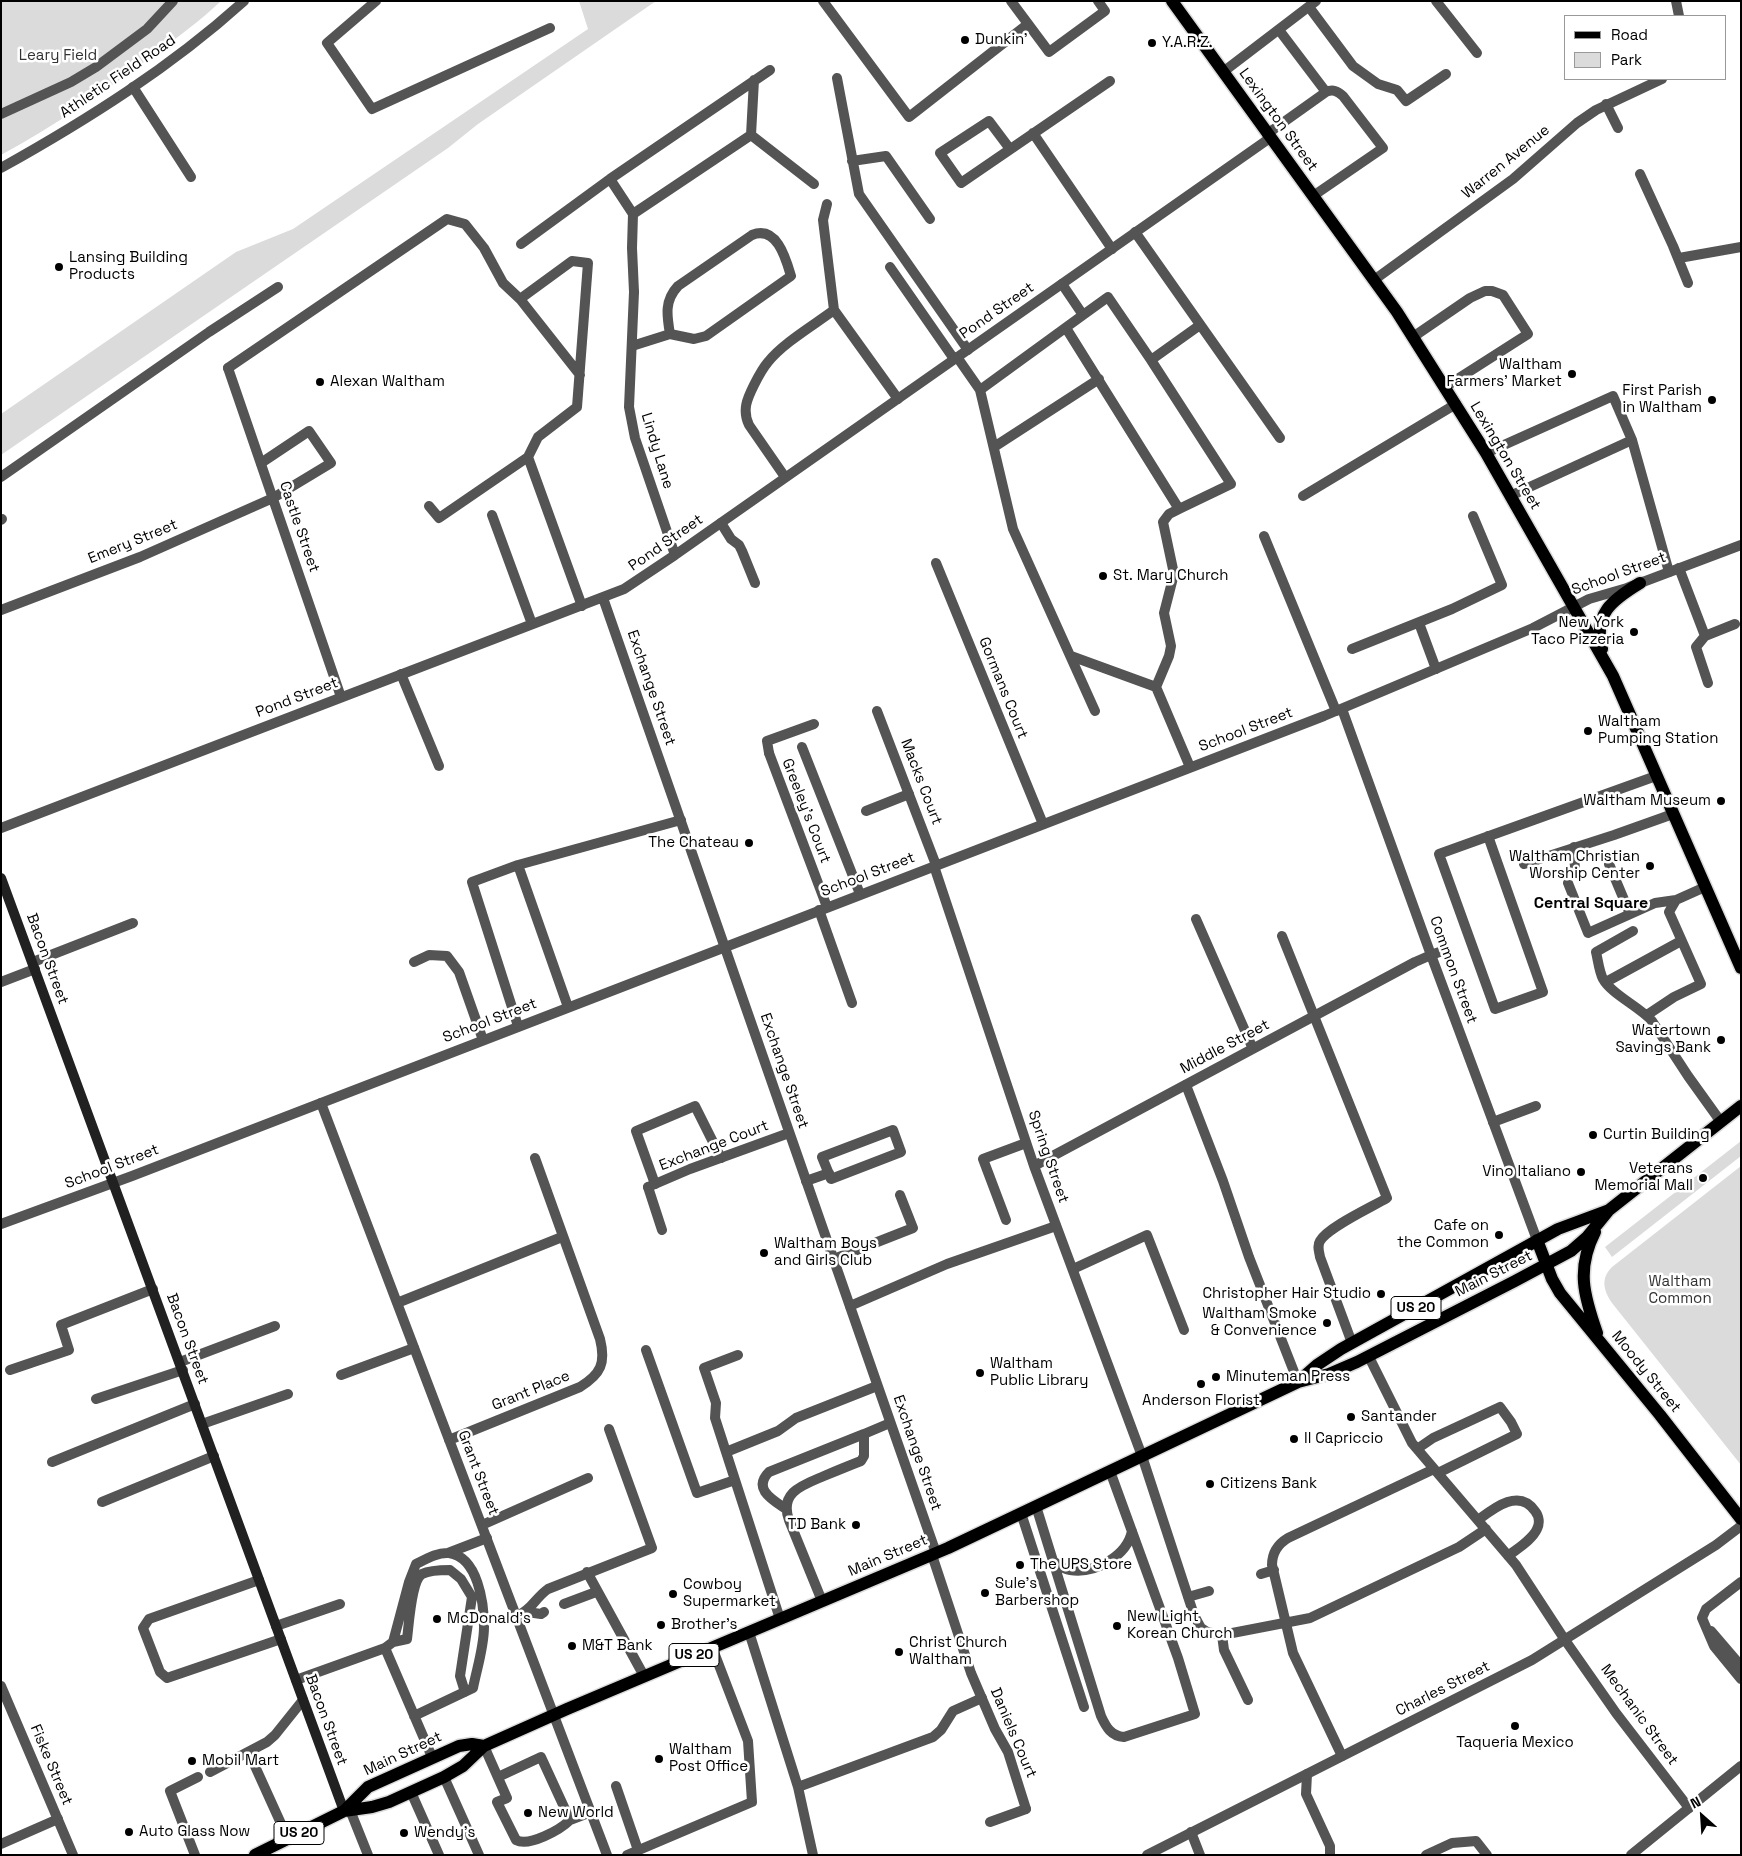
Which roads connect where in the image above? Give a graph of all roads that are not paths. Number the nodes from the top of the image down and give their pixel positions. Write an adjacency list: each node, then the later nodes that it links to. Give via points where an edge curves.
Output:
1 (173, 1): 26 (street, via 146,29 96,67)
2 (244, 1): 23 (street, Athletic Field Road, via 184,51)
3 (376, 1): 13 (street, via 327,43 372,109)
4 (824, 1): 12 (street, via 909,117)
5 (1011, 1): 12 (street)
6 (1098, 1): 12 (street, via 1105,11 1049,52)
7 (1172, 1): 17 (main road, Lexington Street)
8 (1436, 1): 15 (street)
9 (1676, 1): 11 (street)
10 (1313, 4): 14 (street); 18 (street, via 1353,66 1378,84 1397,90 1406,101)
11 (1680, 15)
12 (1028, 24)
13 (550, 28)
14 (1279, 30): 17 (street); 24 (street)
15 (1477, 53)
16 (770, 70): 20 (street)
17 (1223, 72): 30 (main road, Lexington Street)
18 (1446, 74)
19 (837, 78): 32 (street)
20 (754, 80): 29 (street); 36 (street)
21 (1660, 80): 25 (street, Warren Avenue)
22 (1110, 81): 28 (street)
23 (133, 87): 33 (street, Athletic Field Road); 35 (street)
24 (1326, 92): 30 (street, Pond Street); 38 (street, via 1334,90 1340,93 1383,148)
25 (1606, 104): 27 (street); 48 (street, Warren Avenue, via 1577,123 1498,190)
26 (1, 114)
27 (1618, 128)
28 (1032, 134): 31 (street); 45 (street)
29 (751, 135): 37 (street); 40 (street)
30 (1269, 136): 38 (main road, Lexington Street); 42 (street, Pond Street)
31 (1010, 149): 31 (street, via 961,182 940,153 989,121)
32 (852, 161): 41 (street, via 886,156); 60 (street, via 863,200)
33 (1, 168)
34 (1640, 174): 46 (street)
35 (191, 177)
36 (610, 179): 40 (street); 43 (street)
37 (814, 184)
38 (1313, 196): 48 (main road, Lexington Street)
39 (827, 204): 53 (street, via 823,220)
40 (633, 214): 59 (street, Lindy Lane)
41 (930, 219)
42 (1135, 232): 45 (street, Pond Street); 55 (street)
43 (521, 244)
44 (1741, 247): 46 (street)
45 (1112, 249): 50 (street, Pond Street)
46 (1679, 258): 49 (street)
47 (890, 267): 61 (street)
48 (1374, 280): 58 (main road, Lexington Street)
49 (1688, 283)
50 (1062, 284): 54 (street); 60 (street, Pond Street)
51 (278, 287): 75 (street)
52 (520, 299): 63 (street); 63 (street, via 572,261 588,263); 74 (street, Castle Street, via 503,283 484,248 465,224 447,219 228,368)
53 (834, 310): 67 (street); 76 (street, via 769,360 745,405 749,425)
54 (1083, 315): 56 (street); 62 (street, via 1108,297)
55 (1200, 325): 62 (street); 69 (street)
56 (1066, 328): 64 (street); 66 (street)
57 (670, 334): 57 (street, via 694,339 706,336 791,276 786,257 778,244 762,233 752,235 678,286 668,303); 59 (street)
58 (1413, 337): 65 (main road, Lexington Street); 65 (street, via 1478,294 1498,292 1506,299 1528,334)
59 (632, 346): 87 (street, Lindy Lane, via 628,399 632,428)
60 (968, 350): 61 (street, Pond Street)
61 (955, 358): 66 (street); 67 (street, Pond Street)
62 (1152, 360): 81 (street, via 1231,484)
63 (580, 375): 73 (street, via 577,407 538,437)
64 (1099, 379): 71 (street); 81 (street)
65 (1445, 387): 68 (main road, Lexington Street)
66 (980, 390): 71 (street)
67 (898, 399): 76 (street, Pond Street)
68 (1456, 404): 72 (main road, Lexington Street); 77 (street)
69 (1280, 438)
70 (1632, 440): 72 (street, via 1613,396); 78 (street); 89 (street)
71 (994, 447): 101 (street, via 1013,529)
72 (1486, 453): 78 (main road, Lexington Street)
73 (528, 457): 80 (street, via 439,518); 93 (street)
74 (261, 463): 79 (street, Castle Street); 79 (street, Emery Street, via 309,431 331,463)
75 (1, 478)
76 (785, 478): 84 (street, Pond Street)
77 (1303, 496)
78 (1510, 496): 94 (main road, Lexington Street)
79 (273, 498): 95 (street, Emery Street, via 140,557); 107 (street, Castle Street)
80 (429, 506)
81 (1180, 509): 106 (street, via 1168,514 1163,522 1174,574 1164,613 1172,646)
82 (492, 515): 97 (street)
83 (1473, 516): 96 (street, via 1502,585)
84 (721, 523): 87 (street, Pond Street); 90 (street, via 739,545)
85 (1264, 536): 108 (street, Common Street)
86 (1741, 545): 89 (street, School Street)
87 (675, 555): 92 (street, Pond Street, via 631,585)
88 (936, 564): 120 (street, Gormans Court)
89 (1674, 570): 91 (street, School Street); 99 (street)
90 (755, 583)
91 (1640, 583): 94 (street, School Street); 102 (main road, via 1616,599 1602,616 1599,633)
92 (603, 598): 93 (street, Pond Street); 119 (street, Exchange Street)
93 (582, 606): 97 (street, Pond Street)
94 (1573, 606): 102 (main road, Lexington Street); 103 (street, School Street, via 1533,628)
95 (1, 610)
96 (1419, 623): 100 (street); 103 (street)
97 (532, 624): 104 (street, Pond Street)
98 (1735, 624): 99 (street)
99 (1706, 636): 105 (street, via 1696,647)
100 (1352, 649)
101 (1071, 656): 106 (street); 110 (street)
102 (1607, 663): 115 (main road, Lexington Street)
103 (1436, 669): 108 (street, School Street)
104 (402, 674): 107 (street, Pond Street); 113 (street)
105 (1708, 683)
106 (1156, 687): 114 (street)
107 (341, 697): 121 (street, Pond Street)
108 (1339, 710): 114 (street, School Street); 143 (street, Common Street)
109 (877, 711): 116 (street, Macks Court)
110 (1095, 711)
111 (814, 724): 134 (street, Greeley's Court, via 767,741 768,753)
112 (802, 747): 132 (street)
113 (438, 766)
114 (1190, 768): 120 (street, School Street)
115 (1656, 776): 118 (main road, Lexington Street); 122 (street)
116 (910, 794): 117 (street); 127 (street, Macks Court)
117 (866, 811)
118 (1673, 814): 123 (street); 131 (main road, Lexington Street)
119 (681, 820): 126 (street); 141 (street, Exchange Street)
120 (1043, 824): 127 (street, School Street)
121 (1, 828)
122 (1488, 836): 122 (street, via 1439,854 1495,1009 1543,992)
123 (1574, 847): 124 (street); 128 (street)
124 (1524, 864)
125 (1609, 864): 135 (street)
126 (518, 865): 150 (street); 153 (street, via 472,882)
127 (935, 865): 132 (street, School Street); 163 (street, Spring Street)
128 (1575, 871)
129 (1, 878): 145 (main road, Bacon Street)
130 (1568, 883): 135 (street, via 1588,933)
131 (1705, 887): 133 (street); 146 (main road, Lexington Street)
132 (860, 894): 134 (street, School Street)
133 (1676, 900): 135 (street, via 1655,903); 140 (street, via 1665,914)
134 (823, 908): 141 (street, School Street); 149 (street, Greeley's Court)
135 (1630, 914)
136 (1196, 919): 155 (street)
137 (133, 923): 145 (street)
138 (1633, 932): 148 (street, via 1596,952)
139 (1282, 936): 152 (street)
140 (1681, 941): 148 (street); 151 (street, via 1701,984)
141 (725, 946): 150 (street, School Street); 162 (street, Exchange Street)
142 (1445, 950): 143 (street, Middle Street)
143 (1431, 955): 152 (street, Middle Street); 160 (street, Common Street)
144 (414, 962): 154 (street, via 429,955 447,956 459,972)
145 (34, 966): 147 (street); 169 (main road, Bacon Street)
146 (1741, 968)
147 (1, 982)
148 (1606, 982): 151 (street)
149 (852, 1004)
150 (568, 1007): 153 (street, School Street)
151 (1647, 1015): 161 (street)
152 (1314, 1016): 155 (street, Middle Street); 188 (street, via 1387,1198 1330,1231 1318,1247)
153 (518, 1026): 154 (street, School Street)
154 (483, 1040): 157 (street, School Street)
155 (1253, 1049): 156 (street, Middle Street)
156 (1186, 1085): 166 (street, Middle Street); 196 (street)
157 (321, 1103): 169 (street, School Street); 183 (street, Grant Street)
158 (1536, 1106): 160 (street)
159 (1741, 1106): 161 (main road, Main Street / US 20)
160 (1493, 1122): 178 (street, Common Street)
161 (1721, 1122): 172 (main road, Main Street / US 20)
162 (789, 1133): 165 (street, Exchange Court); 168 (street, Exchange Street)
163 (1026, 1143): 166 (street, Spring Street); 173 (street, via 983,1159)
164 (535, 1158): 177 (street, Grant Place)
165 (720, 1158): 170 (street, Exchange Court); 170 (street, via 695,1106 636,1131)
166 (1034, 1166): 175 (street, Spring Street)
167 (829, 1173): 167 (street, via 822,1157 893,1130 901,1152 831,1179); 168 (street)
168 (806, 1181): 179 (street, Exchange Street)
169 (114, 1182): 174 (street, School Street); 182 (main road, Bacon Street)
170 (652, 1185): 176 (street)
171 (900, 1195): 179 (street, via 913,1228)
172 (1610, 1210): 178 (main road, Main Street / US 20, via 1573,1222); 180 (main road, Main Street / US 20, via 1571,1251); 187 (main road, via 1590,1242 1583,1274 1586,1298)
173 (1006, 1220)
174 (1, 1224)
175 (1056, 1226): 181 (street, Spring Street); 184 (street, via 947,1264)
176 (662, 1230)
177 (562, 1237): 183 (street); 205 (street, Grant Place, via 600,1338 603,1351 598,1372 580,1387)
178 (1537, 1240): 180 (main road, Moody Street); 188 (main road, Main Street / US 20)
179 (834, 1259): 184 (street, Exchange Street)
180 (1546, 1265): 187 (main road, Moody Street, via 1560,1293); 192 (main road, Main Street / US 20)
181 (1072, 1269): 186 (street, via 1147,1235); 209 (street, Spring Street)
182 (153, 1289): 193 (main road, Bacon Street); 194 (street, via 60,1325 69,1350)
183 (397, 1303): 189 (street, Grant Street)
184 (850, 1306): 197 (street, Exchange Street)
185 (275, 1326): 193 (street)
186 (1184, 1330)
187 (1601, 1342): 219 (main road, Moody Street)
188 (1352, 1343): 196 (main road, Main Street / US 20, via 1317,1365)
189 (414, 1348): 195 (street); 205 (street, Grant Street)
190 (646, 1350): 214 (street, via 697,1493)
191 (738, 1355): 207 (street, via 704,1368 716,1403 715,1418)
192 (1369, 1357): 196 (main road, Main Street / US 20, via 1329,1374); 206 (street, Mechanic Street)
193 (181, 1366): 199 (street); 200 (main road, Bacon Street)
194 (10, 1370)
195 (341, 1375)
196 (1298, 1382): 209 (main road, Main Street / US 20)
197 (878, 1386): 201 (street, Exchange Street); 207 (street, via 796,1418 778,1431)
198 (288, 1394): 202 (street)
199 (96, 1399)
200 (195, 1404): 202 (main road, Bacon Street); 210 (street)
201 (890, 1423): 204 (street); 227 (street, Exchange Street)
202 (202, 1424): 208 (main road, Bacon Street)
203 (609, 1429): 231 (street, via 652,1548)
204 (864, 1434): 217 (street, via 864,1456 861,1460 797,1488 789,1497); 217 (street, via 769,1472 764,1479 764,1490)
205 (449, 1440): 221 (street, Grant Street)
206 (1417, 1449): 212 (street, Mechanic Street); 212 (street, via 1433,1438 1500,1407 1517,1434)
207 (726, 1452): 214 (street)
208 (214, 1456): 215 (street); 233 (main road, Bacon Street)
209 (1142, 1456): 211 (main road, Main Street / US 20); 237 (street, Spring Street)
210 (52, 1462)
211 (1110, 1471): 216 (main road, Main Street / US 20); 224 (street)
212 (1436, 1471): 220 (street, Mechanic Street); 230 (street, via 1279,1544 1273,1555)
213 (588, 1478): 221 (street)
214 (735, 1480): 243 (street)
215 (102, 1502)
216 (1036, 1506): 218 (main road, Main Street / US 20); 229 (street)
217 (786, 1509): 238 (street)
218 (1021, 1513): 227 (main road, Main Street / US 20); 262 (street)
219 (1741, 1519)
220 (1478, 1520): 223 (street, Mechanic Street); 228 (street, via 1512,1500 1520,1500 1532,1508 1539,1520 1538,1528)
221 (482, 1525): 225 (street, Grant Street)
222 (1741, 1526): 250 (street, Charles Street, via 1716,1546)
223 (1486, 1530): 228 (street, Mechanic Street); 245 (street, via 1459,1547 1323,1613)
224 (1132, 1531): 229 (street, via 1120,1553 1093,1568 1071,1571); 229 (street, via 1195,1714 1124,1737 1108,1730)
225 (487, 1538): 226 (street); 242 (street, Grant Street)
226 (448, 1553): 251 (street, via 416,1564); 258 (street, via 462,1557 481,1590 484,1628 473,1688)
227 (934, 1554): 238 (main road, Main Street / US 20); 259 (street, Daniels Court, via 971,1673)
228 (1508, 1556): 250 (street, Mechanic Street, via 1530,1583)
229 (1053, 1561)
230 (1274, 1570): 232 (street); 245 (street)
231 (587, 1572): 236 (street); 242 (street, via 540,1594)
232 (1261, 1574)
233 (259, 1580): 246 (main road, Bacon Street); 249 (street, via 149,1619 143,1628 160,1672 167,1678)
234 (1741, 1582): 244 (street, via 1706,1609)
235 (1209, 1591): 237 (street)
236 (596, 1592): 240 (street); 254 (street)
237 (1188, 1597): 248 (street, Spring Street, via 1201,1628)
238 (822, 1601): 243 (main road, Main Street / US 20)
239 (340, 1604): 246 (street)
240 (564, 1604)
241 (544, 1612): 242 (street)
242 (522, 1614): 263 (street, Grant Street)
243 (780, 1618): 247 (main road, Main Street / US 20)
244 (1703, 1623): 253 (street); 255 (street, via 1714,1646)
245 (1286, 1624): 248 (street); 267 (street, via 1295,1658)
246 (276, 1626): 249 (main road, Bacon Street)
247 (749, 1632): 252 (main road, Main Street / US 20); 276 (street)
248 (1222, 1635): 261 (street, via 1224,1650)
249 (281, 1638): 256 (main road, Bacon Street)
250 (1565, 1640): 267 (street, Charles Street); 278 (street, Mechanic Street)
251 (389, 1645): 256 (street); 258 (street, via 407,1639 415,1582 422,1574 450,1570 461,1579 472,1597 460,1676); 264 (street)
252 (712, 1647): 254 (main road, Main Street / US 20); 287 (street, via 748,1741 752,1802)
253 (1741, 1666)
254 (644, 1676): 263 (main road, Main Street / US 20)
255 (1741, 1679)
256 (296, 1680): 260 (main road, Bacon Street)
257 (1, 1686): 281 (street, Fiske Street)
258 (465, 1692): 264 (street)
259 (982, 1698): 276 (street, via 953,1711 933,1737); 283 (street, Daniels Court, via 1008,1752 1026,1809)
260 (303, 1700): 266 (street, via 275,1735); 279 (main road, Bacon Street)
261 (1248, 1700)
262 (1084, 1706)
263 (554, 1714): 265 (main road, Main Street / US 20); 280 (street, Grant Street)
264 (414, 1716): 268 (street)
265 (484, 1746): 268 (main road, Main Street / US 20, via 459,1746); 272 (main road, Main Street / US 20, via 463,1766); 274 (street)
266 (249, 1753): 270 (street); 285 (street)
267 (1342, 1756): 271 (street, Charles Street)
268 (432, 1757): 279 (main road, Main Street / US 20, via 368,1787)
269 (1741, 1766): 278 (street)
270 (210, 1772)
271 (1306, 1774): 284 (street, Charles Street); 299 (street, via 1306,1794 1330,1846)
272 (444, 1776): 277 (main road, Main Street / US 20); 293 (street)
273 (198, 1777): 289 (street, via 170,1791)
274 (498, 1777): 282 (street, via 541,1757); 282 (street, via 507,1798 497,1802 513,1837 520,1842 530,1842)
275 (616, 1786): 287 (street)
276 (798, 1786): 296 (street)
277 (411, 1792): 279 (main road, Main Street / US 20, via 377,1806); 292 (street)
278 (1689, 1808): 302 (street)
279 (347, 1811): 285 (main road, Main Street / US 20); 291 (street)
280 (591, 1812): 282 (street); 294 (street, Grant Street)
281 (58, 1819): 286 (street); 288 (street, Fiske Street)
282 (570, 1820)
283 (990, 1822)
284 (1191, 1832): 297 (street, Charles Street); 298 (street)
285 (288, 1839): 290 (main road, Main Street / US 20)
286 (1, 1844)
287 (638, 1850): 295 (street)
288 (73, 1855)
289 (195, 1855)
290 (255, 1855)
291 (368, 1855)
292 (439, 1855)
293 (479, 1855)
294 (607, 1855)
295 (627, 1855)
296 (813, 1855)
297 (1147, 1855)
298 (1200, 1855)
299 (1330, 1855)
300 (1426, 1855): 301 (street, via 1452,1843 1476,1841)
301 (1487, 1855)
302 (1630, 1855)

